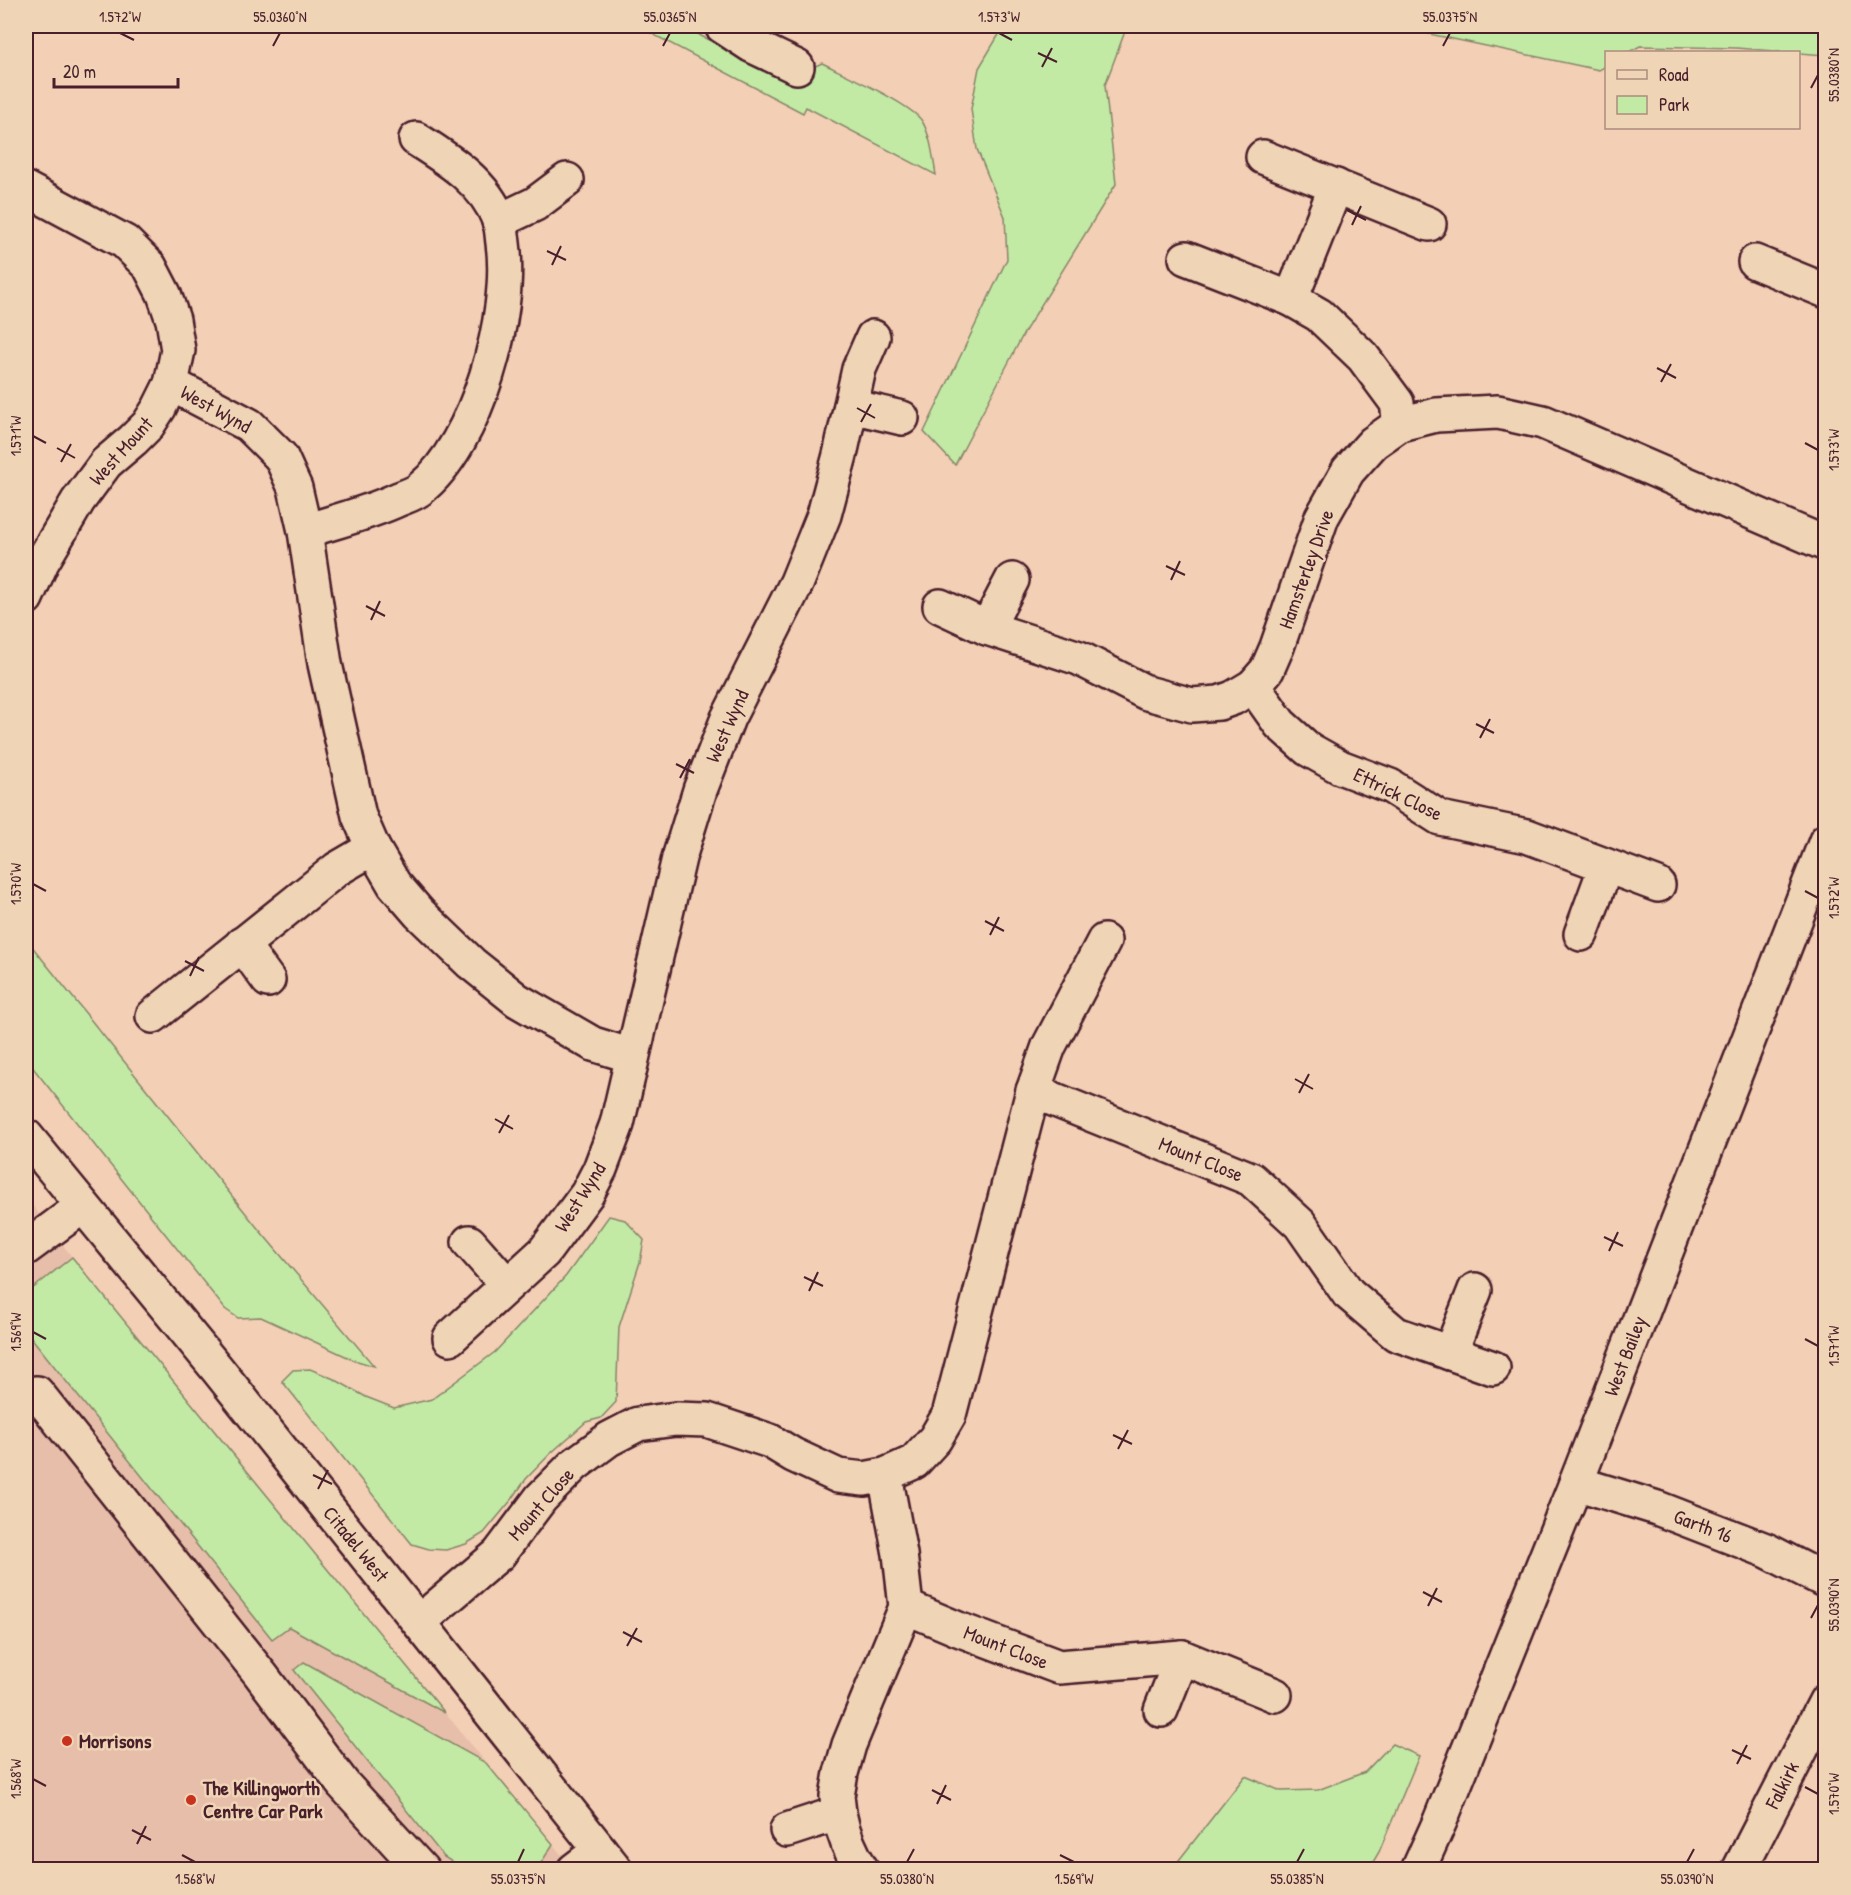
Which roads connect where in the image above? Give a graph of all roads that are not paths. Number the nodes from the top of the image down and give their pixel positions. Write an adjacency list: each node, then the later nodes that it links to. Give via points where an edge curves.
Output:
1 (722, 26): 2 (street)
2 (756, 35): 3 (street)
3 (797, 67)
4 (416, 139): 9 (street, via 454,164 480,188)
5 (1263, 156): 7 (street)
6 (567, 180): 9 (street, via 535,204)
7 (1336, 186): 10 (street); 14 (street)
8 (26, 189): 16 (street, West Mount, via 124,242 150,267 173,320 178,350)
9 (499, 221): 20 (street, via 506,262 504,301 488,372 446,463 419,490 373,511)
10 (1429, 224)
11 (1186, 258): 14 (street)
12 (1755, 262): 13 (street)
13 (1826, 291)
14 (1290, 299): 19 (street, via 1319,315 1363,357 1397,403)
15 (873, 338): 17 (street, West Wynd, via 859,369)
16 (171, 384): 20 (street, West Wynd, via 249,424 267,441 281,457 295,488); 23 (street, West Mount, via 148,425 106,462 78,501)
17 (851, 406): 18 (street); 36 (street, West Wynd, via 824,515 793,591 728,718 700,790 679,858)
18 (903, 418)
19 (1400, 424): 21 (street, Hamsterley Drive, via 1436,415 1498,412 1543,422); 26 (street, Hamsterley Drive, via 1373,443 1348,471 1322,517 1277,647 1267,670)
20 (305, 531): 28 (street, West Wynd, via 339,730 359,816)
21 (1825, 541)
22 (1012, 580): 25 (street)
23 (26, 598)
24 (940, 606): 25 (street, Hamsterley Drive)
25 (987, 628): 26 (street, Hamsterley Drive, via 1080,658 1147,693 1179,702 1219,703)
26 (1253, 686): 29 (street, Ettrick Close, via 1280,724 1308,749 1340,767 1390,786 1440,818 1527,836)
27 (1826, 841): 49 (street, West Bailey)
28 (373, 848): 33 (street, via 337,869); 36 (street, West Wynd, via 418,914 517,1000 593,1044)
29 (1606, 866): 30 (street, Ettrick Close); 31 (street)
30 (1658, 885)
31 (1581, 934)
32 (1104, 941): 37 (street, Mount Close, via 1049,1046)
33 (242, 944): 34 (street); 35 (street)
34 (268, 980)
35 (153, 1016)
36 (632, 1056): 42 (street, West Wynd, via 617,1124 587,1194 544,1252)
37 (1033, 1092): 45 (street, Mount Close, via 1251,1179 1300,1224 1348,1293 1396,1334); 48 (street, Mount Close, via 949,1415 935,1439 914,1462)
38 (26, 1136): 39 (street, Citadel West)
39 (83, 1206): 41 (street); 52 (street, Citadel West)
40 (469, 1242): 42 (street)
41 (26, 1248)
42 (507, 1285): 44 (street, West Wynd)
43 (1475, 1290): 45 (street)
44 (450, 1338)
45 (1450, 1353): 46 (street, Mount Close)
46 (1493, 1368)
47 (26, 1394): 60 (street, via 37,1393 343,1784)
48 (885, 1475): 51 (street); 52 (street, Mount Close, via 864,1479 838,1476 770,1441 707,1420 638,1424 609,1439 574,1465 541,1498 499,1554)
49 (1576, 1484): 50 (street, Garth 16, via 1657,1508 1768,1551); 63 (street, West Bailey)
50 (1826, 1581)
51 (906, 1607): 53 (street, Mount Close, via 1059,1667); 57 (street, via 849,1745 837,1796)
52 (419, 1622): 59 (street, Citadel West)
53 (1182, 1657): 54 (street, Mount Close); 56 (street)
54 (1275, 1695)
55 (1826, 1701): 64 (street, Falkirk)
56 (1161, 1710)
57 (839, 1813): 58 (street); 62 (street, via 849,1847)
58 (787, 1830)
59 (608, 1860): 61 (street)
60 (422, 1869)
61 (574, 1869)
62 (862, 1869)
63 (1418, 1869)
64 (1739, 1869)

